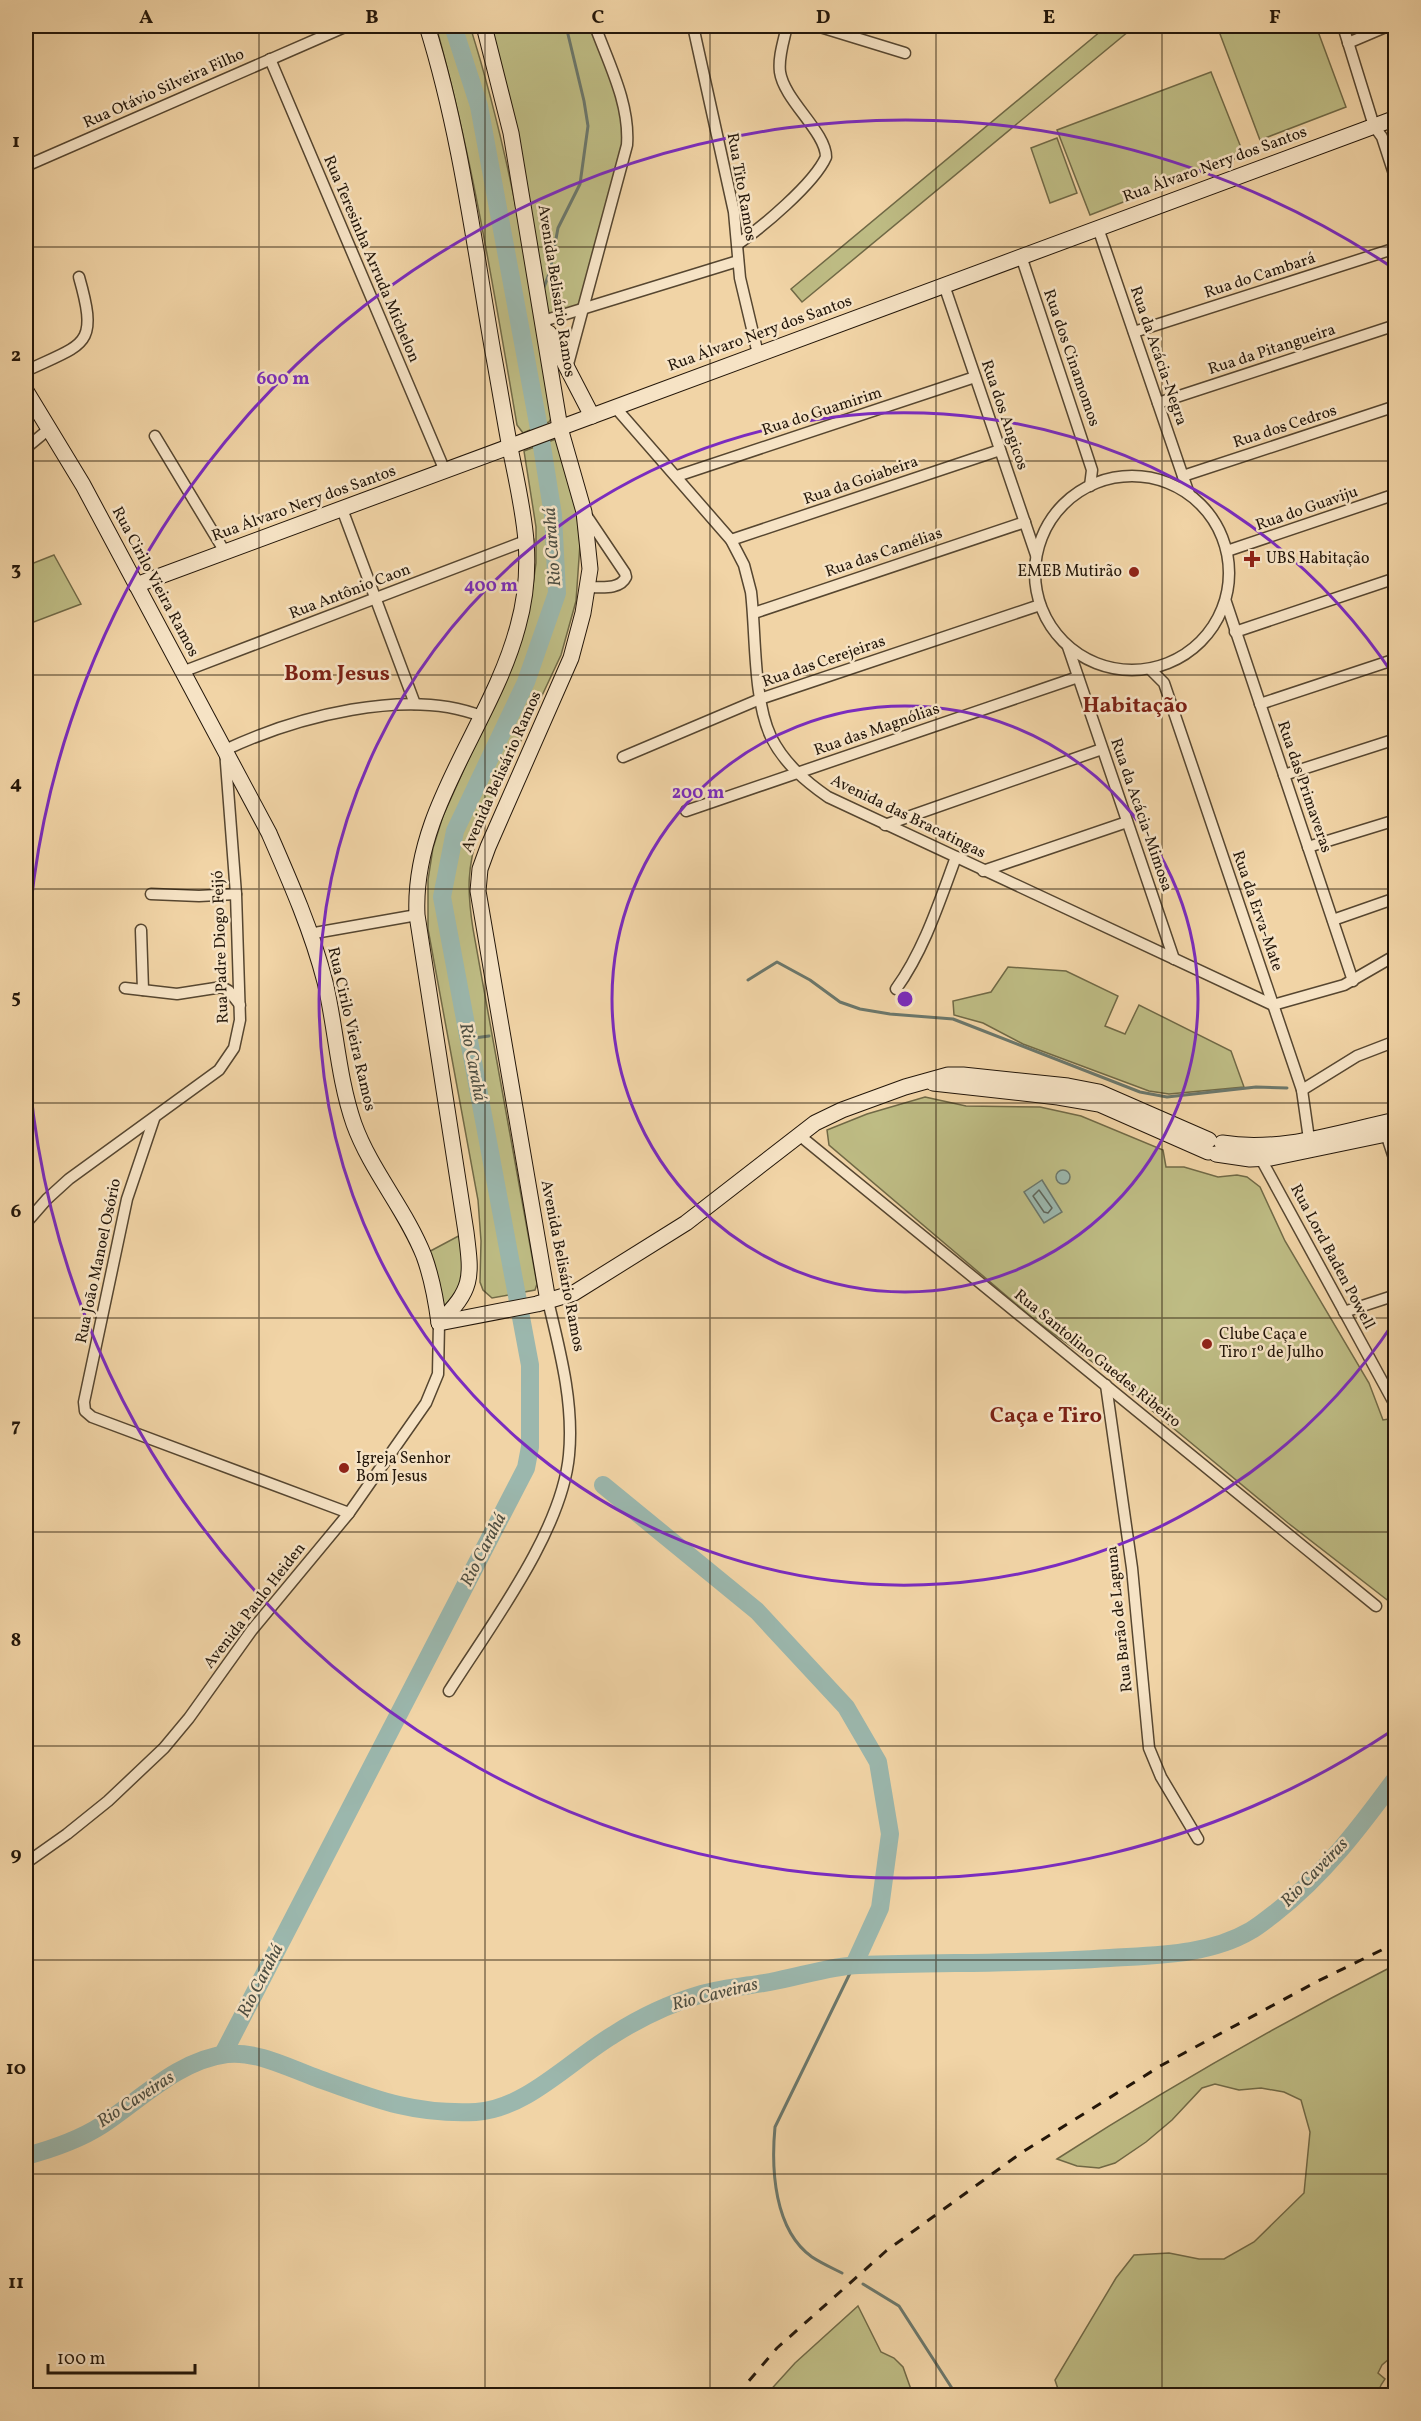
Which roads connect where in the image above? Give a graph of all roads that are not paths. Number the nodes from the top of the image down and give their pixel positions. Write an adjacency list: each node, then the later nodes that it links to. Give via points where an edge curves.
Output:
1 (347, 26): 12 (street, Rua Otávio Silveira Filho)
2 (427, 26): 40 (main road, via 455,132)
3 (484, 26): 25 (main road, Avenida Belisário Ramos, via 511,133)
4 (595, 26): 24 (street, via 618,88 628,130)
5 (693, 26): 18 (street, Rua Tito Ramos)
6 (787, 26): 18 (street, via 780,62 782,80 823,144 826,157 776,214)
7 (817, 26): 11 (street)
8 (1343, 26): 10 (street)
9 (1388, 26): 10 (street)
10 (1348, 44): 14 (street)
11 (905, 52)
12 (270, 59): 15 (street, Rua Otávio Silveira Filho); 44 (street, Rua Teresinha Arruda Michelon)
13 (1395, 118): 14 (main road, Rua Álvaro Nery dos Santos)
14 (1374, 126): 16 (street, via 1383,136); 17 (main road, Rua Álvaro Nery dos Santos)
15 (26, 166)
16 (1395, 180)
17 (1098, 228): 20 (main road, Rua Álvaro Nery dos Santos); 27 (street, Rua da Acácia-Negra)
18 (738, 244): 21 (street, Rua Tito Ramos)
19 (1395, 248): 27 (street, Rua do Cambará)
20 (1021, 256): 23 (main road, Rua Álvaro Nery dos Santos); 43 (street, Rua dos Cinamomos)
21 (738, 261): 24 (street); 28 (street, Rua Tito Ramos)
22 (79, 277): 30 (street, via 87,305 87,333 71,350)
23 (944, 285): 28 (main road, Rua Álvaro Nery dos Santos); 31 (street, Rua dos Angicos)
24 (584, 308): 25 (street); 29 (street)
25 (543, 321): 29 (main road); 38 (main road, Avenida Belisário Ramos)
26 (1395, 325): 33 (street, Rua da Pitangueira)
27 (1134, 332): 33 (street, Rua da Acácia-Negra)
28 (758, 354): 35 (main road, Rua Álvaro Nery dos Santos)
29 (567, 368): 36 (main road)
30 (26, 371)
31 (975, 377): 42 (street, Rua dos Angicos); 45 (street, Rua do Guamirim)
32 (26, 392): 37 (main road, Rua Cirilo Vieira Ramos)
33 (1158, 403): 46 (street, Rua da Acácia-Negra)
34 (1395, 405): 46 (street, Rua dos Cedros)
35 (615, 407): 36 (main road, Rua Álvaro Nery dos Santos); 45 (street, Avenida das Bracatingas)
36 (592, 416): 38 (main road, Rua Álvaro Nery dos Santos)
37 (49, 429): 41 (street); 60 (main road, Rua Cirilo Vieira Ramos)
38 (557, 429): 40 (main road, Rua Álvaro Nery dos Santos); 52 (main road, Avenida Belisário Ramos)
39 (154, 436): 57 (street)
40 (510, 446): 44 (main road, Rua Álvaro Nery dos Santos); 54 (main road)
41 (26, 447)
42 (1000, 450): 53 (street, Rua dos Angicos); 55 (street, Rua da Goiabeira)
43 (1092, 470): 47 (street); 48 (street, Rua dos Cinamomos)
44 (445, 471): 51 (main road, Rua Álvaro Nery dos Santos)
45 (677, 476): 55 (street, Avenida das Bracatingas)
46 (1183, 476): 49 (street, Rua da Acácia-Negra)
47 (1105, 480): 48 (street); 49 (street, via 1149,478)
48 (1090, 486): 58 (street, via 1055,514 1041,537)
49 (1189, 494): 56 (street, via 1214,519)
50 (1395, 494): 56 (street, Rua do Guaviju)
51 (342, 509): 57 (main road, Rua Álvaro Nery dos Santos); 62 (street)
52 (584, 512): 61 (main road, Avenida Belisário Ramos); 61 (street, via 626,577 615,586)
53 (1025, 522): 58 (street, Rua dos Angicos); 65 (street, Rua das Camélias)
54 (528, 540): 62 (street, Rua Antônio Caon); 77 (main road, via 519,626)
55 (731, 540): 65 (street, Avenida das Bracatingas, via 748,577)
56 (1227, 551): 63 (street, via 1230,577)
57 (225, 552): 60 (main road, Rua Álvaro Nery dos Santos)
58 (1036, 555): 64 (street)
59 (1395, 578): 66 (street)
60 (136, 585): 71 (main road, Rua Cirilo Vieira Ramos)
61 (589, 587): 118 (main road, Avenida Belisário Ramos, via 571,658 488,847 478,891)
62 (376, 598): 71 (street, Rua Antônio Caon); 75 (street)
63 (1226, 602): 66 (street, Rua das Primaveras); 69 (street, via 1213,628 1193,649)
64 (1040, 605): 67 (street, via 1046,620); 74 (street, Rua das Cerejeiras)
65 (754, 613): 74 (street, Avenida das Bracatingas)
66 (1235, 632): 76 (street, Rua das Primaveras)
67 (1068, 646): 70 (street, via 1106,667); 72 (street, Rua da Acácia-Mimosa)
68 (1395, 659): 76 (street)
69 (1168, 664): 70 (street); 73 (street)
70 (1150, 669): 73 (street, Rua da Erva-Mate)
71 (182, 672): 80 (main road, Rua Cirilo Vieira Ramos)
72 (1078, 677): 79 (street, Rua da Acácia-Mimosa); 82 (street, Rua das Magnólias)
73 (1164, 683): 105 (street, Rua da Erva-Mate)
74 (760, 699): 81 (street, Rua das Cerejeiras); 82 (street, Avenida das Bracatingas, via 772,737)
75 (416, 704): 77 (street, via 445,705); 80 (street, via 314,718)
76 (1260, 704): 83 (street, Rua das Primaveras)
77 (481, 716): 94 (main road, via 423,848)
78 (1395, 738): 83 (street)
79 (1102, 749): 86 (street, Rua da Acácia-Mimosa); 87 (street)
80 (225, 750): 92 (street, Rua Padre Diogo Feijó); 97 (main road, Rua Cirilo Vieira Ramos, via 269,833)
81 (622, 757)
82 (797, 773): 84 (street, Rua das Magnólias); 87 (street, Avenida das Bracatingas, via 828,797)
83 (1284, 775): 88 (street, Rua das Primaveras)
84 (686, 811)
85 (1395, 820): 88 (street)
86 (1127, 822): 90 (street); 99 (street, Rua da Acácia-Mimosa)
87 (885, 825): 89 (street, Avenida das Bracatingas)
88 (1308, 848): 95 (street, Rua das Primaveras)
89 (956, 857): 90 (street, Avenida das Bracatingas); 102 (street, via 913,964)
90 (983, 871): 99 (street, Avenida das Bracatingas)
91 (151, 894): 92 (street)
92 (236, 894): 104 (street, Rua Padre Diogo Feijó)
93 (1395, 898): 95 (street)
94 (417, 915): 97 (street); 120 (main road, via 469,1269 465,1293)
95 (1333, 920): 100 (street, Rua das Primaveras)
96 (141, 930): 103 (street)
97 (309, 934): 120 (main road, Rua Cirilo Vieira Ramos, via 324,980 354,1123 423,1254)
98 (1395, 955): 100 (street)
99 (1174, 959): 105 (street, Avenida das Bracatingas)
100 (1353, 981): 105 (street)
101 (125, 988): 103 (street)
102 (896, 989)
103 (143, 990): 104 (street, via 177,994 222,987)
104 (240, 1005): 108 (street, Rua Padre Diogo Feijó, via 239,1034 228,1059)
105 (1273, 1005): 107 (street, Rua da Erva-Mate)
106 (1395, 1041): 107 (street, via 1356,1056)
107 (1302, 1090): 112 (street, Rua da Erva-Mate)
108 (154, 1119): 116 (street, Rua Padre Diogo Feijó, via 69,1179); 123 (street, Rua João Manoel Osório, via 127,1199 84,1402 86,1412)
109 (1395, 1120): 112 (main road)
110 (1391, 1133): 112 (main road); 115 (street)
111 (799, 1135): 113 (main road, via 842,1110 921,1082 1099,1104); 118 (main road, via 662,1240 583,1288); 121 (street, Rua Santolino Guedes Ribeiro)
112 (1310, 1145): 113 (main road); 114 (main road)
113 (1214, 1147): 114 (main road)
114 (1261, 1159): 119 (street, Rua Lord Baden Powell)
115 (1395, 1164)
116 (26, 1223)
117 (1395, 1295): 119 (street)
118 (542, 1302): 120 (main road); 125 (street, Avenida Belisário Ramos, via 561,1352 568,1400 569,1457 563,1484 535,1552)
119 (1344, 1312): 122 (street, Rua Lord Baden Powell)
120 (439, 1323): 123 (street, Avenida Paulo Heiden, via 438,1374 426,1403)
121 (1106, 1385): 124 (street, Rua Santolino Guedes Ribeiro); 126 (street, Rua Barão de Laguna, via 1132,1568 1149,1748 1161,1777)
122 (1393, 1401)
123 (349, 1513): 127 (street, Avenida Paulo Heiden, via 252,1630 164,1748 108,1801)
124 (1376, 1606)
125 (449, 1691)
126 (1198, 1839)
127 (26, 1863)

